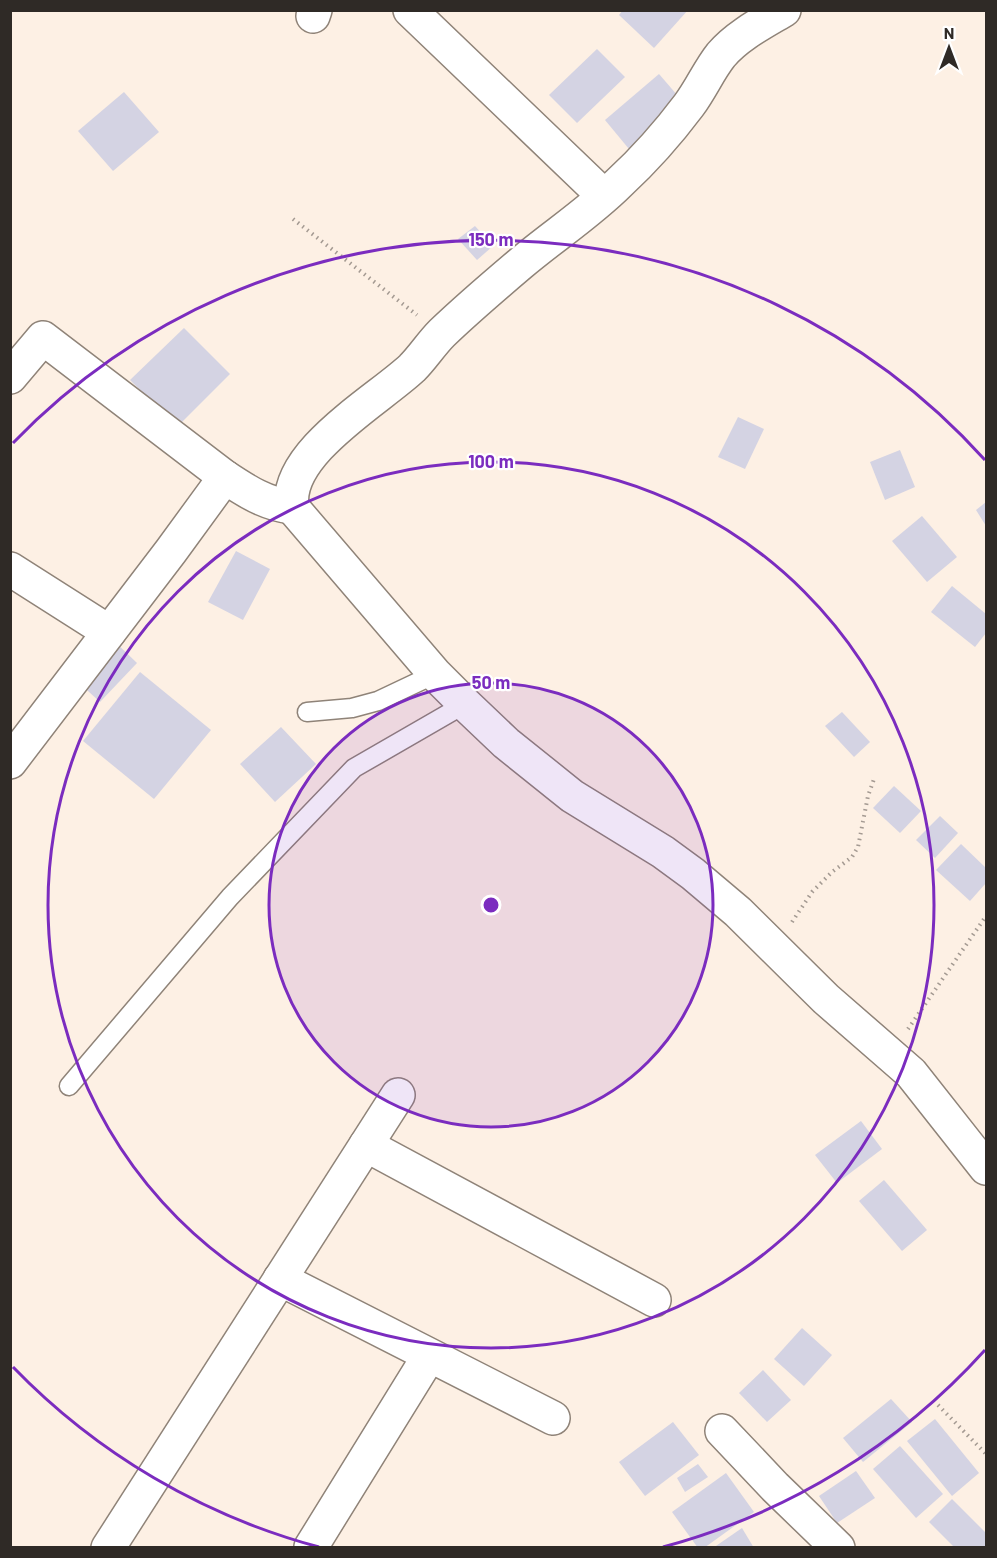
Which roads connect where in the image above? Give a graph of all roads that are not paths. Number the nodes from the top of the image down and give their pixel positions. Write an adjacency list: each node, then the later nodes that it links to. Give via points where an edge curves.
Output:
1 (411, 10): 3 (street)
2 (784, 10): 3 (street, via 720,56 689,105 648,154)
3 (604, 196): 6 (street, via 441,334 394,384 349,417 303,465 291,497)
4 (10, 377): 5 (street, via 43,338)
5 (225, 477): 6 (street, via 253,495); 8 (street)
6 (292, 507): 9 (street)
7 (10, 569): 8 (street)
8 (109, 632): 12 (street)
9 (435, 674): 10 (street); 11 (lane, via 378,701)
10 (465, 704): 13 (lane, via 354,768 230,897); 16 (street, via 572,796 663,852 738,912 924,1088)
11 (307, 712)
12 (10, 762)
13 (69, 1086)
14 (398, 1095): 15 (street)
15 (366, 1146): 17 (street); 18 (street)
16 (987, 1168)
17 (280, 1279): 19 (street); 24 (street)
18 (654, 1300)
19 (429, 1356): 20 (street); 23 (street)
20 (552, 1418)
21 (722, 1431): 22 (street)
22 (825, 1544)
23 (311, 1547)
24 (108, 1548)

